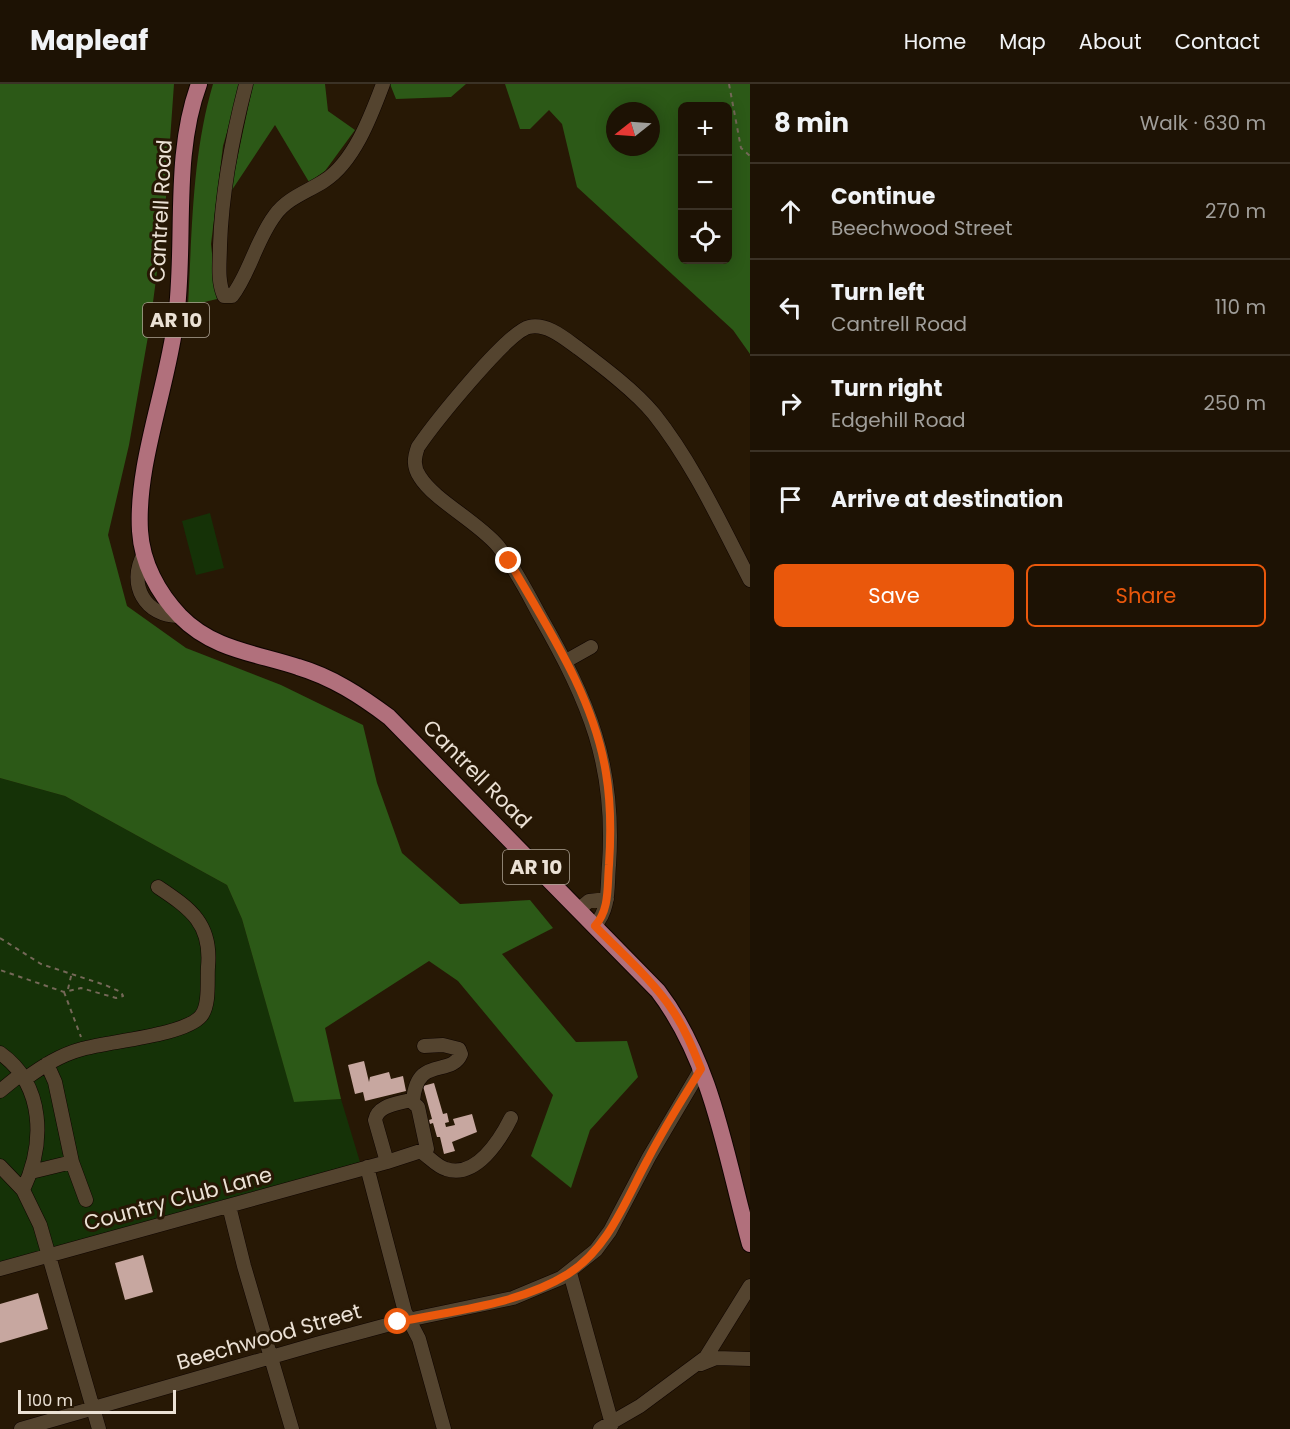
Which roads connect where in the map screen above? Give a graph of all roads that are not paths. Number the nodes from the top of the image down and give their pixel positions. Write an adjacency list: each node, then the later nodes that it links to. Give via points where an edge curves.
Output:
1 (199, 84): 9 (main road, Cantrell Road / AR 10, via 183,182 176,320 139,504 144,554 156,584 180,616 208,638 231,650 323,675 366,700 409,737)
2 (246, 84): 3 (street, via 224,186 219,273 224,296 232,296 238,289 258,241 276,213 337,169 369,123)
3 (383, 84)
4 (750, 580): 6 (street, via 693,474 644,402 554,332 539,326 522,329 475,376 423,440 415,454 415,466 421,480 480,528 509,561)
5 (591, 647): 6 (street)
6 (566, 661): 8 (street, via 606,772 610,846)
7 (158, 887): 13 (street, via 197,917 207,937 207,1002 202,1015 185,1025 85,1048)
8 (607, 899): 9 (street, via 589,901); 10 (street)
9 (578, 910): 10 (main road, Cantrell Road / AR 10)
10 (595, 926): 14 (main road, Cantrell Road / AR 10, via 672,1009)
11 (424, 1046): 17 (street, via 453,1046 461,1054 455,1062 419,1077)
12 (0, 1053): 15 (street)
13 (47, 1064): 15 (street); 20 (street, via 62,1108)
14 (701, 1069): 28 (main road, Cantrell Road / AR 10); 32 (street, Beechwood Street, via 610,1231)
15 (23, 1076): 16 (street); 24 (street, via 31,1090 38,1127)
16 (1, 1090)
17 (413, 1101): 19 (street, via 428,1145); 21 (street, via 381,1108 376,1115)
18 (511, 1118): 19 (street, via 501,1139 487,1155 458,1171 444,1169)
19 (423, 1153): 21 (street, Country Club Lane)
20 (72, 1162): 24 (street); 26 (street)
21 (387, 1162): 23 (street, Country Club Lane)
22 (0, 1166): 25 (street)
23 (367, 1167): 27 (street, Country Club Lane); 34 (street)
24 (31, 1172): 25 (street)
25 (23, 1190): 30 (street)
26 (86, 1200)
27 (229, 1206): 30 (street, Country Club Lane); 35 (street)
28 (747, 1219): 29 (main road, Cantrell Road / AR 10)
29 (750, 1244)
30 (50, 1255): 31 (street, Country Club Lane); 38 (street)
31 (0, 1269)
32 (570, 1273): 34 (street, Beechwood Street, via 513,1298); 39 (street)
33 (750, 1286): 37 (street, via 706,1358)
34 (410, 1320): 35 (street, Beechwood Street); 43 (street)
35 (270, 1357): 38 (street, Beechwood Street); 42 (street)
36 (750, 1359): 37 (street, via 716,1358)
37 (694, 1367): 39 (street)
38 (93, 1408): 40 (street, Beechwood Street); 41 (street)
39 (606, 1426)
40 (21, 1429)
41 (99, 1429)
42 (292, 1429)
43 (444, 1429)

